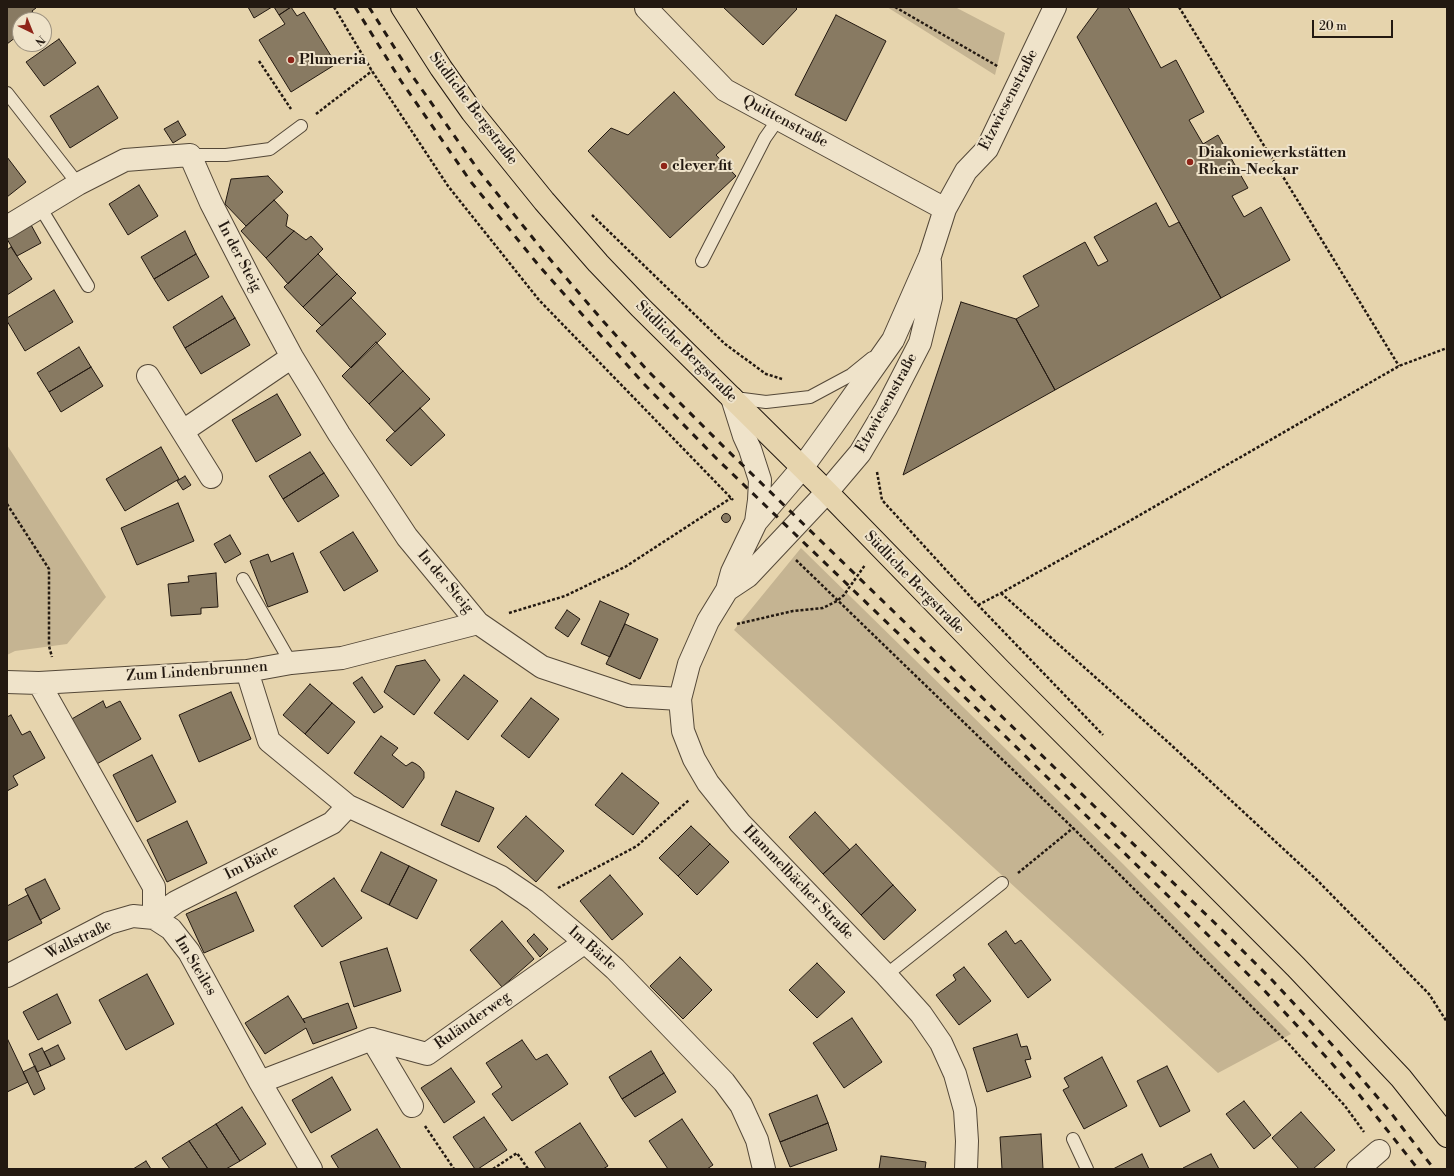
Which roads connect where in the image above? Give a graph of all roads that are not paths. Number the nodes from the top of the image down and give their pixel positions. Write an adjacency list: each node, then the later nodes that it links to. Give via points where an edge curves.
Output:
1 (402, 7): 18 (main road, Südliche Bergstraße, via 472,112 544,201 598,263)
2 (1055, 7): 10 (street, Etzwiesenstraße, via 987,149 966,171)
3 (646, 8): 5 (street, Quittenstraße, via 725,90)
4 (7, 93): 8 (lane)
5 (779, 118): 10 (street, Quittenstraße); 13 (lane)
6 (301, 126): 7 (lane, via 270,149 226,156)
7 (190, 155): 8 (street, via 125,160); 16 (street, In der Steig, via 211,203)
8 (78, 184): 9 (street)
9 (40, 207): 11 (street); 14 (lane)
10 (945, 209): 12 (street, Etzwiesenstraße)
11 (7, 227)
12 (930, 256): 15 (street, Etzwiesenstraße); 22 (street, Etzwiesenstraße, via 931,298 920,343 860,453)
13 (702, 261)
14 (88, 286)
15 (893, 340): 18 (lane, via 851,375 810,397 766,402); 20 (street, Etzwiesenstraße)
16 (292, 357): 19 (street); 26 (street, In der Steig, via 407,537)
17 (148, 376): 19 (street)
18 (732, 398): 20 (main road, Südliche Bergstraße); 23 (street, via 760,480)
19 (183, 431): 21 (street)
20 (802, 468): 22 (main road, Südliche Bergstraße); 23 (street, Hammelbächer Straße)
21 (211, 477)
22 (826, 492): 25 (street, Hammelbächer Straße, via 748,576); 41 (main road, Südliche Bergstraße, via 1001,672 1296,967 1401,1078)
23 (756, 522): 25 (street, Hammelbächer Straße, via 732,572)
24 (243, 579): 27 (lane)
25 (727, 590): 31 (street, Hammelbächer Straße, via 708,621 688,664)
26 (478, 623): 27 (street, Zum Lindenbrunnen, via 342,658); 31 (street, In der Steig, via 542,667 629,696)
27 (291, 663): 28 (street, Zum Lindenbrunnen)
28 (247, 672): 30 (street, Zum Lindenbrunnen); 32 (street, Im Bärle, via 269,741)
29 (7, 682): 30 (street, Zum Lindenbrunnen)
30 (39, 683): 34 (street, via 154,887)
31 (680, 699): 36 (street, Hammelbächer Straße, via 684,731 694,759 708,783 740,823)
32 (348, 806): 34 (street, Im Bärle, via 332,823 176,902); 35 (street, Im Bärle, via 501,877 535,900)
33 (1002, 883): 36 (lane)
34 (154, 918): 37 (street, Wallstraße, via 133,916 109,924); 39 (street, Im Steiles, via 171,929 189,952)
35 (585, 942): 38 (street, Ruländerweg, via 427,1054); 45 (street, Im Bärle, via 615,969 724,1082 741,1105 757,1140)
36 (886, 975): 46 (street, Hammelbächer Straße, via 921,1014 941,1043 955,1074 965,1110)
37 (7, 976)
38 (372, 1039): 39 (street); 40 (street)
39 (260, 1082): 44 (street, Im Steiles)
40 (412, 1106)
41 (1447, 1136)
42 (1073, 1139): 47 (lane)
43 (1379, 1152): 48 (street)
44 (311, 1169)
45 (764, 1169)
46 (966, 1169)
47 (1087, 1169)
48 (1358, 1169)

